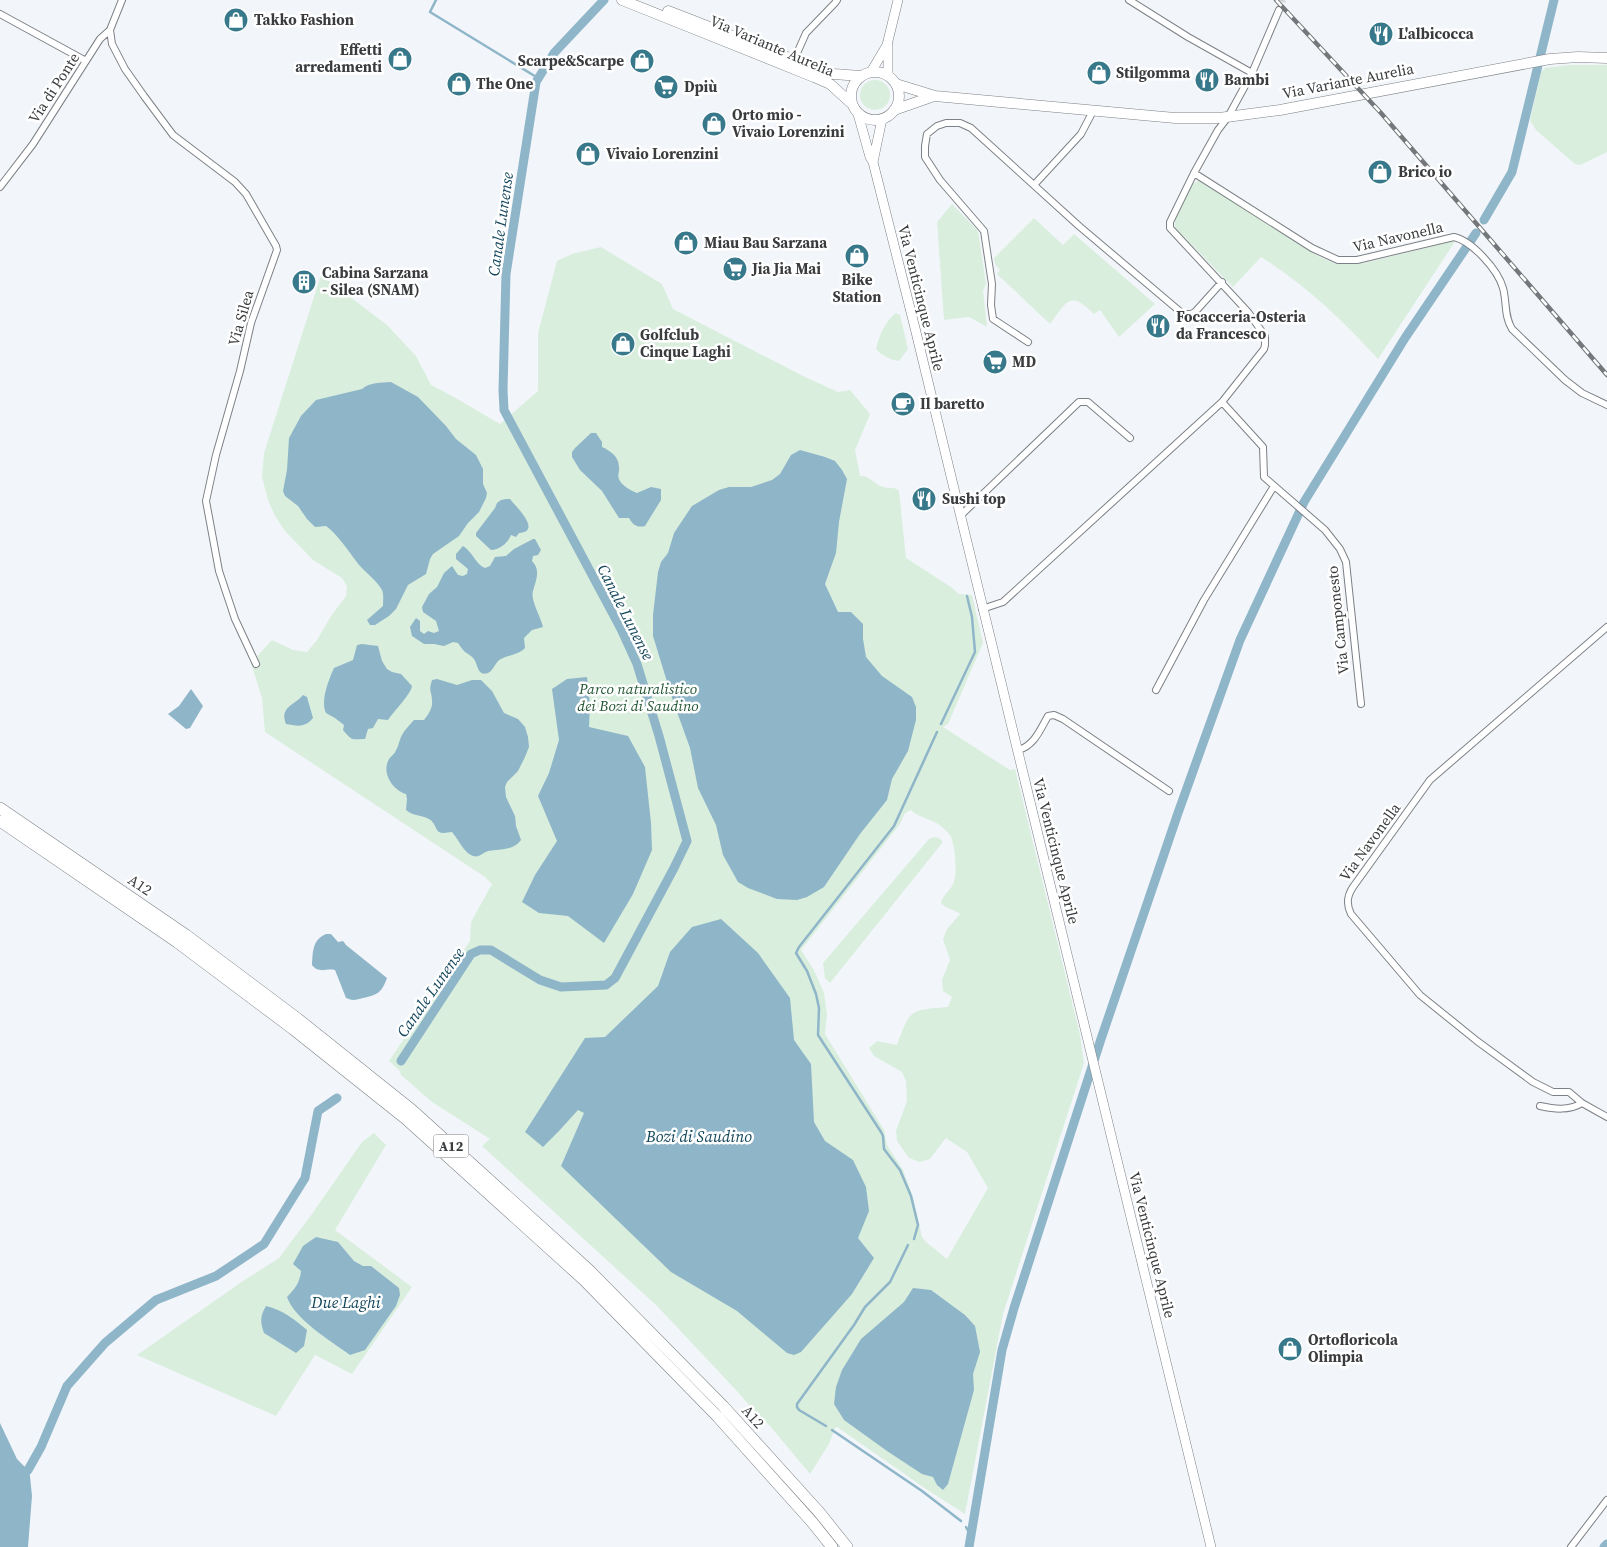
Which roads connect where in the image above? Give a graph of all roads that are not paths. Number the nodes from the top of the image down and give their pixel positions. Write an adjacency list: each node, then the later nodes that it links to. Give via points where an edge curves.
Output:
1 (122, 0): 9 (street, Via di Ponte)
2 (622, 0): 22 (main road, Via Variante Aurelia, via 830,84)
3 (641, 0): 14 (main road, Via Variante Aurelia)
4 (837, 0): 14 (street, via 806,33)
5 (898, 0): 10 (main road)
6 (1129, 0): 17 (street)
7 (1279, 10): 17 (street)
8 (0, 14): 15 (street)
9 (110, 30): 15 (street, Via di Ponte); 41 (street, Via Silea, via 112,44 126,69 173,135 246,194 277,250 251,323 206,501 219,571 235,619)
10 (887, 45): 16 (main road); 19 (main road)
11 (1607, 53): 12 (main road)
12 (1579, 57): 13 (main road, Via Variante Aurelia); 26 (main road, Via Variante Aurelia, via 1530,62)
13 (1607, 58)
14 (794, 60): 18 (main road, Via Variante Aurelia, via 834,74)
15 (86, 61): 31 (street, Via di Ponte, via 33,144)
16 (871, 72): 18 (main road); 19 (main road)
17 (1252, 72): 26 (street)
18 (860, 76): 22 (main road, via 851,88)
19 (888, 76): 20 (main road)
20 (896, 84): 21 (main road, Via Variante Aurelia); 23 (main road, via 899,97)
21 (935, 96): 23 (main road, Via Variante Aurelia); 24 (main road, Via Variante Aurelia)
22 (851, 103): 25 (main road)
23 (894, 110): 27 (main road)
24 (1093, 111): 26 (main road, Via Variante Aurelia, via 1174,118); 30 (street, via 1081,134)
25 (858, 114): 27 (main road, via 874,120); 28 (main road, Via Venticinque Aprile)
26 (1228, 117): 29 (street)
27 (882, 119): 28 (main road, Via Venticinque Aprile)
28 (873, 162): 38 (main road, Via Venticinque Aprile)
29 (1194, 173): 32 (street, via 1170,228); 35 (street, Via Navonella, via 1312,248 1338,260 1357,260 1454,237 1462,239 1494,270 1503,288 1507,322 1512,329 1565,380)
30 (1034, 185): 32 (street, via 1183,314 1195,312); 33 (street, via 972,128 960,123 946,123 927,134 925,157 940,180 984,231 992,284 993,319)
31 (0, 187)
32 (1222, 282): 34 (street, via 1266,339 1264,348)
33 (1028, 342)
34 (1222, 402): 37 (street, Via Camponesto, via 1263,447 1264,477); 39 (street, via 1003,602)
35 (1607, 405)
36 (1130, 438): 38 (street, via 1088,402 1079,402)
37 (1274, 486): 42 (street, via 1204,600); 43 (street, Via Camponesto, via 1325,530 1346,562)
38 (960, 516): 39 (main road, Via Venticinque Aprile)
39 (982, 609): 44 (main road, Via Venticinque Aprile)
40 (1607, 627): 48 (street, Via Navonella, via 1430,780 1350,892 1348,901 1352,914 1420,995 1533,1082 1553,1092 1569,1092)
41 (256, 664)
42 (1156, 690)
43 (1361, 704)
44 (1018, 750): 45 (street, via 1034,740 1048,716 1054,715); 54 (main road, Via Venticinque Aprile)
45 (1169, 791)
46 (0, 808): 53 (highway, A12 / A12, via 186,935 412,1110 589,1270 723,1406)
47 (0, 821): 52 (highway, A12 / A12, via 177,942 406,1119 590,1287 717,1416)
48 (1580, 1101): 49 (street, via 1576,1108); 50 (street, Via Navonella)
49 (1540, 1106)
50 (1607, 1117)
51 (1607, 1500): 55 (street)
52 (832, 1547)
53 (847, 1547)
54 (1211, 1547)
55 (1571, 1547)

